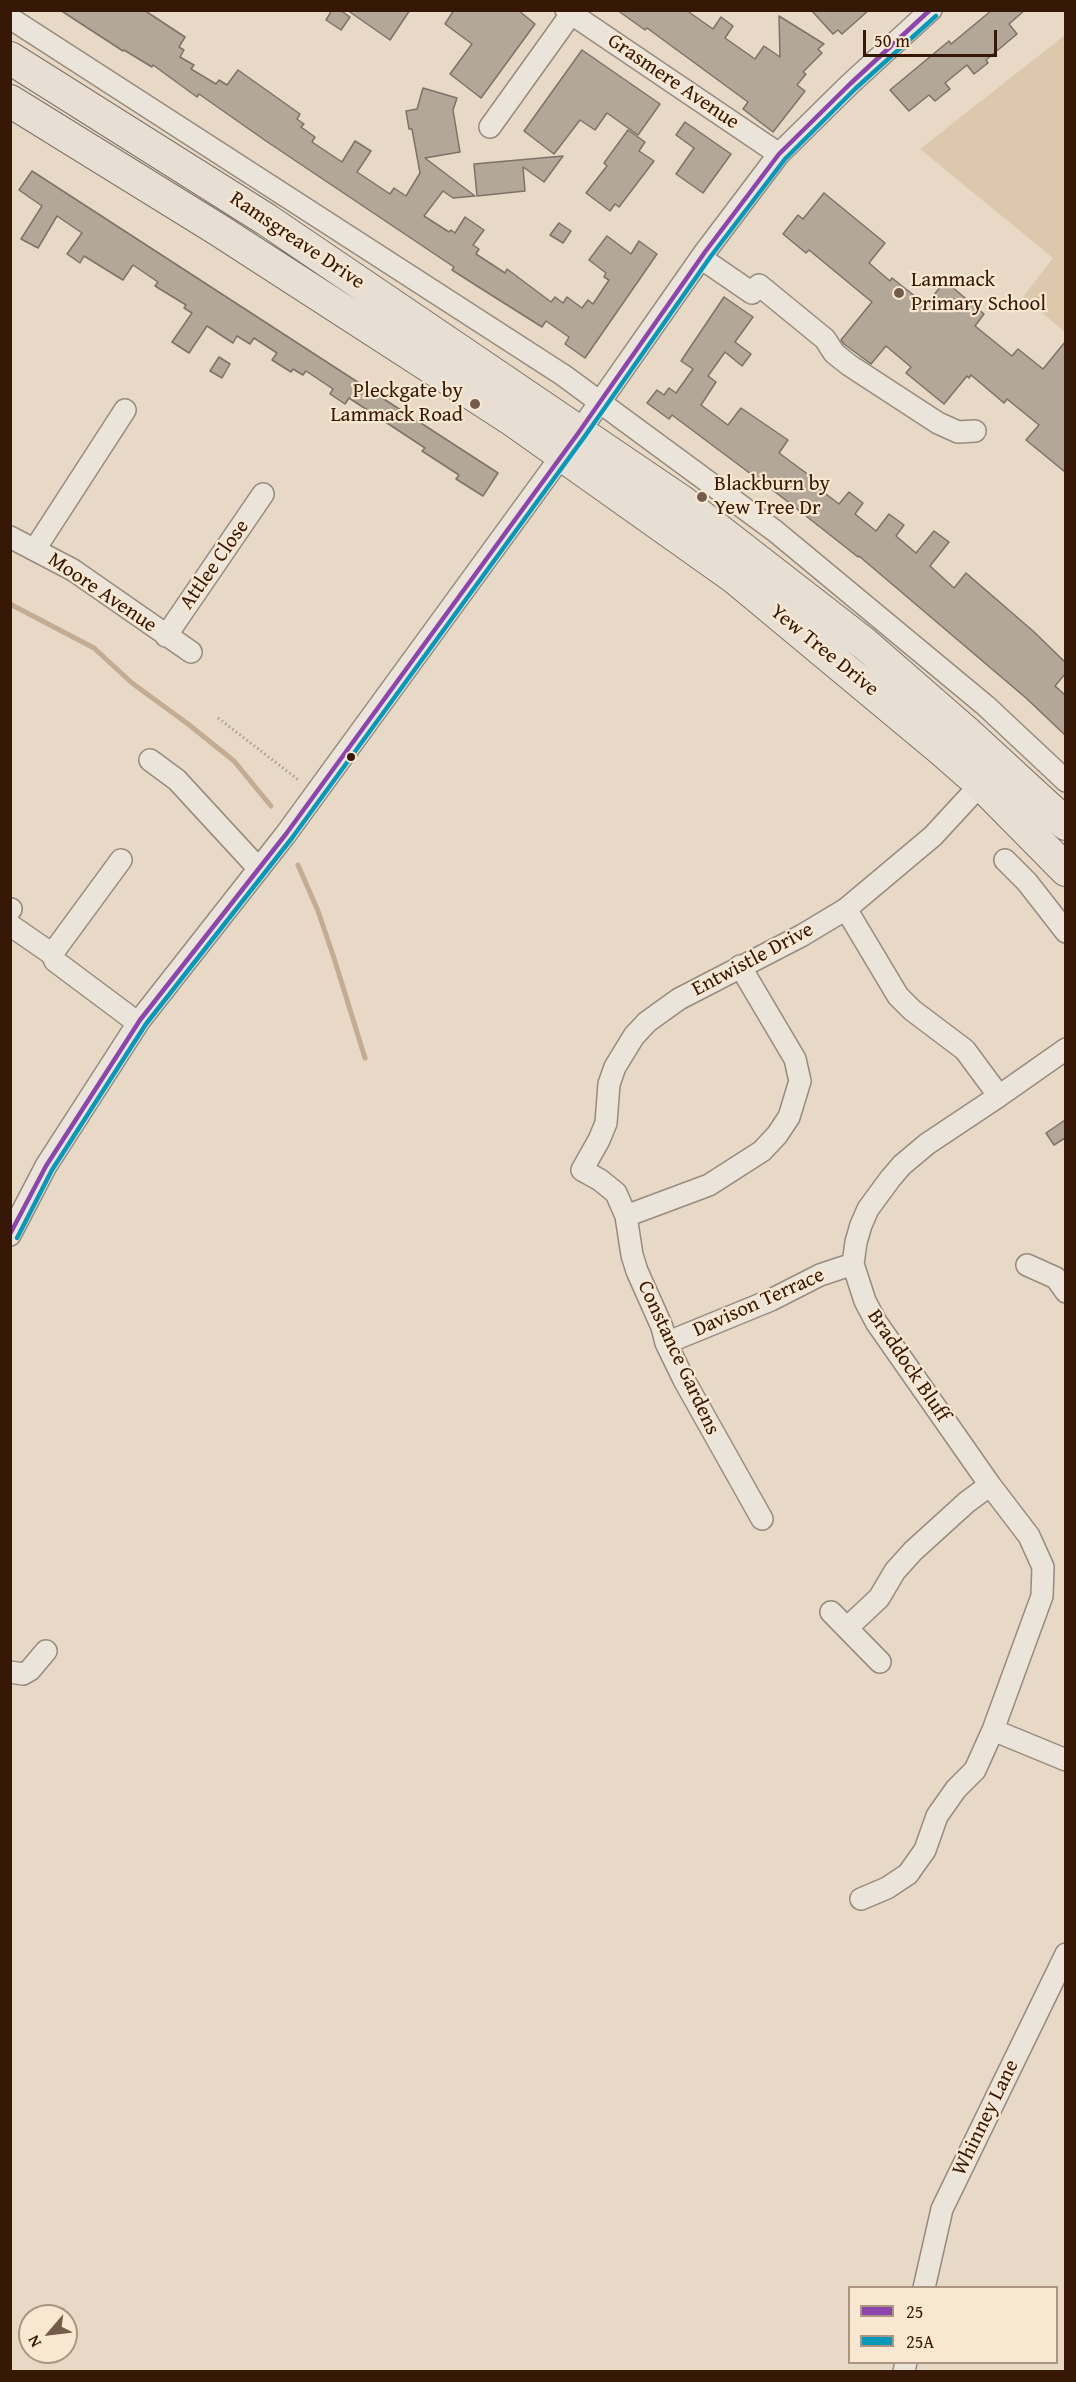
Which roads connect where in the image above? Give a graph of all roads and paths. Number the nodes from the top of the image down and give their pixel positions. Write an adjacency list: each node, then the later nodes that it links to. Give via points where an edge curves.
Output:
1 (931, 10): 7 (street)
2 (569, 12): 6 (street); 7 (street, Grasmere Avenue)
3 (10, 18): 9 (street)
4 (10, 58): 12 (highway, Ramsgreave Drive, via 267,220)
5 (10, 101): 12 (highway, Ramsgreave Drive)
6 (490, 127)
7 (779, 154): 8 (street)
8 (701, 258): 9 (street); 11 (street, via 752,293 759,285 825,339 849,365 938,423 958,432)
9 (599, 402): 12 (street); 21 (street, via 775,531 986,706)
10 (125, 410): 15 (street)
11 (975, 431)
12 (571, 444): 20 (highway, Yew Tree Drive, via 681,501 759,560 865,645); 22 (street)
13 (263, 494): 16 (street, Attlee Close)
14 (10, 537): 15 (street, Moore Avenue)
15 (35, 549): 16 (street, Moore Avenue, via 74,570)
16 (166, 636): 17 (street, Moore Avenue)
17 (191, 652)
18 (218, 718): 22 (path)
19 (150, 760): 26 (street, via 177,780)
20 (990, 774): 23 (highway, Yew Tree Drive); 27 (highway, Yew Tree Drive); 28 (street, Entwistle Drive, via 933,836)
21 (1065, 781)
22 (316, 793): 26 (street)
23 (1065, 824)
24 (120, 860): 31 (street)
25 (1005, 860): 30 (street)
26 (259, 868): 33 (street)
27 (1065, 870)
28 (846, 909): 32 (street, Entwistle Drive); 35 (street, via 898,996 965,1050)
29 (10, 926): 31 (street)
30 (1065, 932)
31 (52, 954): 33 (street)
32 (740, 966): 36 (street, Entwistle Drive, via 662,1009 634,1036 615,1067 609,1084 606,1123); 37 (street, via 795,1059 800,1081 789,1117 762,1151 709,1185)
33 (138, 1023): 38 (street, via 46,1166)
34 (1065, 1049): 35 (street, Braddock Bluff)
35 (999, 1096): 39 (street, Braddock Bluff, via 927,1144 896,1172 868,1209)
36 (582, 1170): 37 (street, Constance Gardens, via 616,1193)
37 (626, 1216): 42 (street, Constance Gardens, via 632,1255)
38 (10, 1235)
39 (853, 1264): 42 (street, Davison Terrace); 43 (street, Braddock Bluff, via 876,1322)
40 (1028, 1265): 41 (street, via 1056,1278)
41 (1065, 1292)
42 (666, 1343): 44 (street, Constance Gardens)
43 (990, 1485): 46 (street, via 913,1551 879,1598); 50 (street, Braddock Bluff, via 1029,1536 1043,1567 1042,1596)
44 (762, 1520)
45 (831, 1612): 46 (street)
46 (847, 1628): 48 (street)
47 (45, 1651): 49 (street, via 30,1670 23,1674)
48 (880, 1662)
49 (10, 1672)
50 (993, 1730): 51 (street); 52 (street, via 975,1770 937,1816 925,1850 908,1874)
51 (1065, 1760)
52 (861, 1899)
53 (1065, 1954): 54 (street, Whinney Lane, via 942,2209)
54 (924, 2286)

